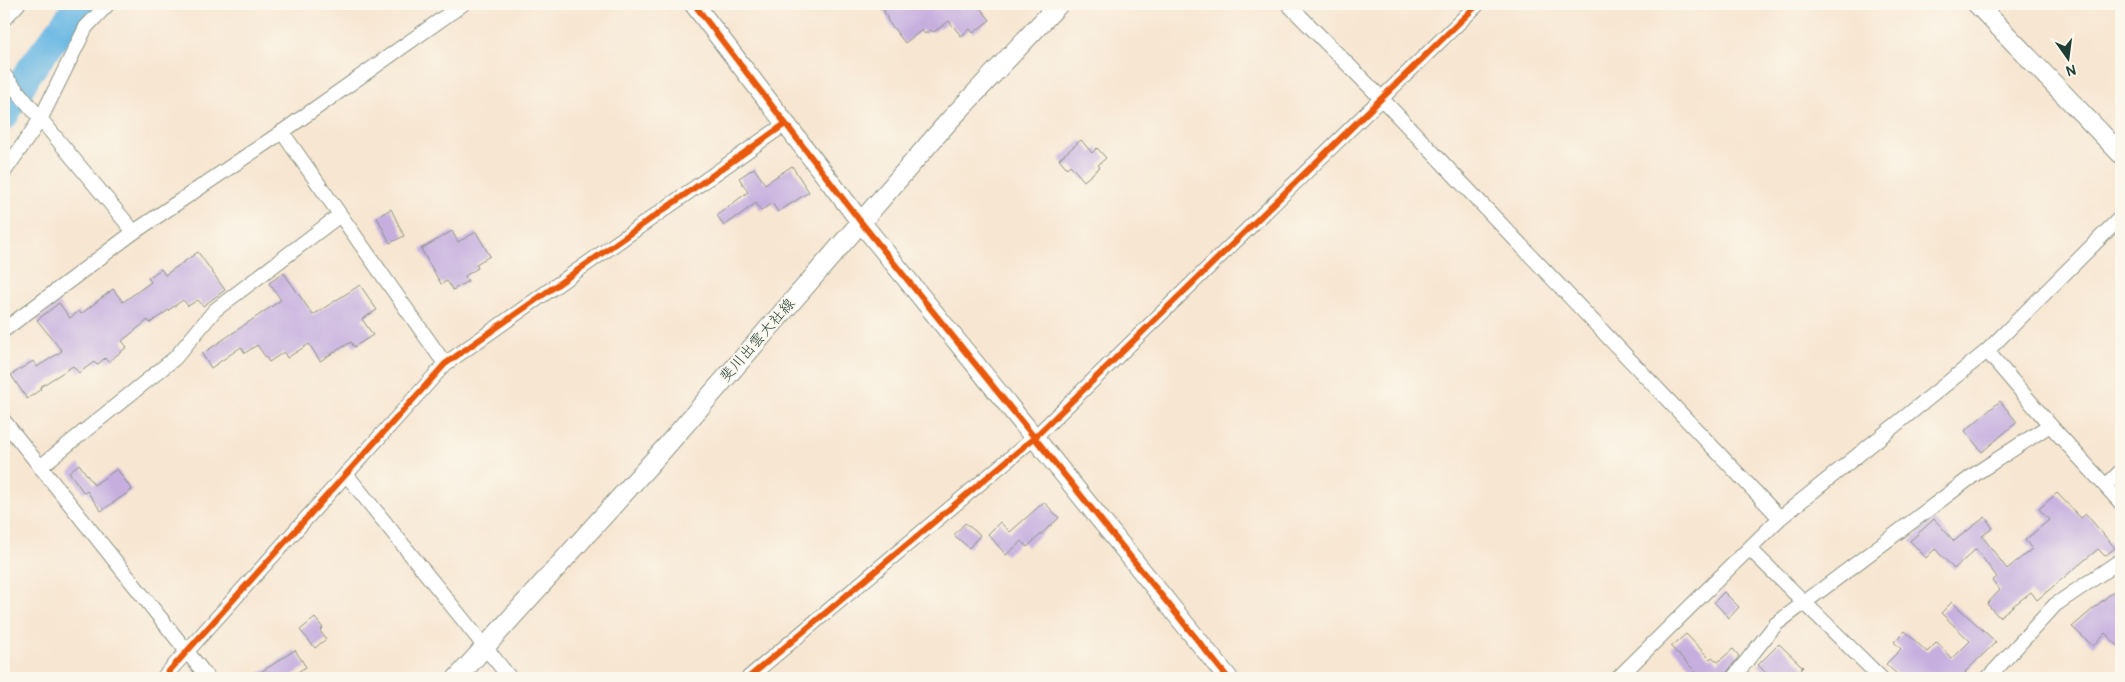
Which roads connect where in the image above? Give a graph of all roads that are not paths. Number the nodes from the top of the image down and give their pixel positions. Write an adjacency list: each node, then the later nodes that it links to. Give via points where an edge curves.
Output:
1 (18, 4): 9 (street)
2 (108, 4): 12 (street, via 86,27)
3 (463, 4): 14 (street)
4 (694, 4): 13 (street)
5 (1059, 4): 19 (street, 斐川出雲大社線)
6 (1288, 4): 11 (street)
7 (1478, 4): 11 (street)
8 (1977, 4): 15 (street)
9 (4, 19)
10 (4, 75): 12 (street)
11 (1380, 97): 26 (street); 32 (street)
12 (37, 117): 16 (street); 20 (street)
13 (785, 124): 19 (street); 23 (street)
14 (282, 132): 17 (street); 20 (street)
15 (2121, 154)
16 (4, 172)
17 (340, 215): 23 (street); 27 (street, via 215,310 175,358)
18 (2121, 217): 22 (street)
19 (860, 221): 26 (street); 36 (street, 斐川出雲大社線, via 663,450)
20 (134, 232): 21 (street)
21 (4, 330)
22 (1987, 351): 25 (street); 32 (street)
23 (445, 364): 29 (street)
24 (4, 421): 27 (street)
25 (2050, 425): 30 (street); 35 (street, via 1978,472)
26 (1034, 438): 42 (street); 43 (street)
27 (40, 467): 37 (street)
28 (2121, 471): 30 (street)
29 (346, 474): 36 (street); 37 (street)
30 (2106, 486): 31 (street)
31 (2121, 503)
32 (1780, 518): 33 (street)
33 (1750, 549): 35 (street); 44 (street)
34 (2121, 560): 47 (street, via 2055,605)
35 (1806, 603): 45 (street, via 1776,624); 46 (street)
36 (485, 647): 40 (street, 斐川出雲大社線); 41 (street)
37 (187, 651): 38 (street); 39 (street)
38 (163, 678)
39 (208, 678)
40 (457, 678)
41 (510, 678)
42 (748, 678)
43 (1228, 678)
44 (1618, 678)
45 (1733, 678)
46 (1881, 678)
47 (1988, 678)

